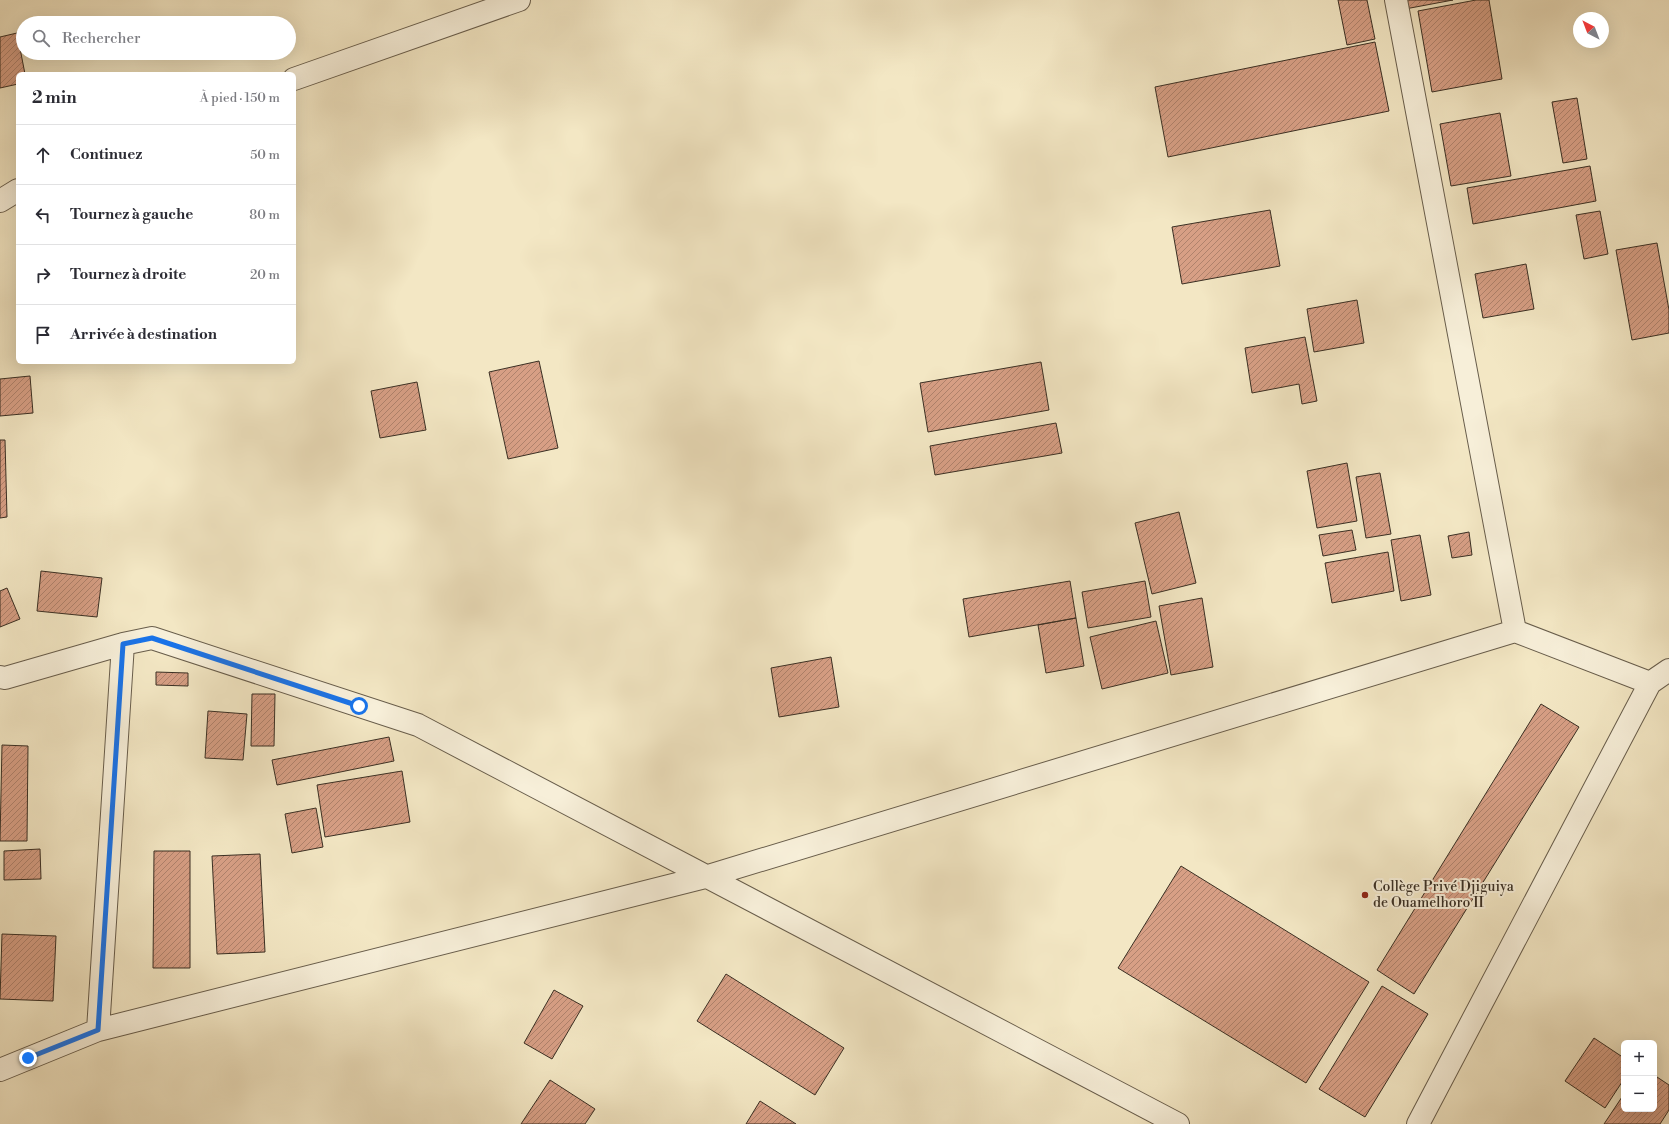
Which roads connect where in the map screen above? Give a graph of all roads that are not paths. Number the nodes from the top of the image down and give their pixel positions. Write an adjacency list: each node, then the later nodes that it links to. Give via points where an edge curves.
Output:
1 (519, 0): 3 (street)
2 (1396, 0): 6 (street)
3 (296, 78)
4 (16, 191): 5 (street)
5 (0, 201)
6 (1515, 631): 10 (street); 11 (street)
7 (123, 644): 9 (street, via 5,678); 11 (street, via 152,638 418,725); 12 (street)
8 (1669, 670): 10 (street)
9 (0, 677)
10 (1650, 683): 15 (street)
11 (705, 877): 12 (street); 14 (street)
12 (98, 1030): 13 (street)
13 (0, 1070)
14 (1178, 1124)
15 (1418, 1124)

